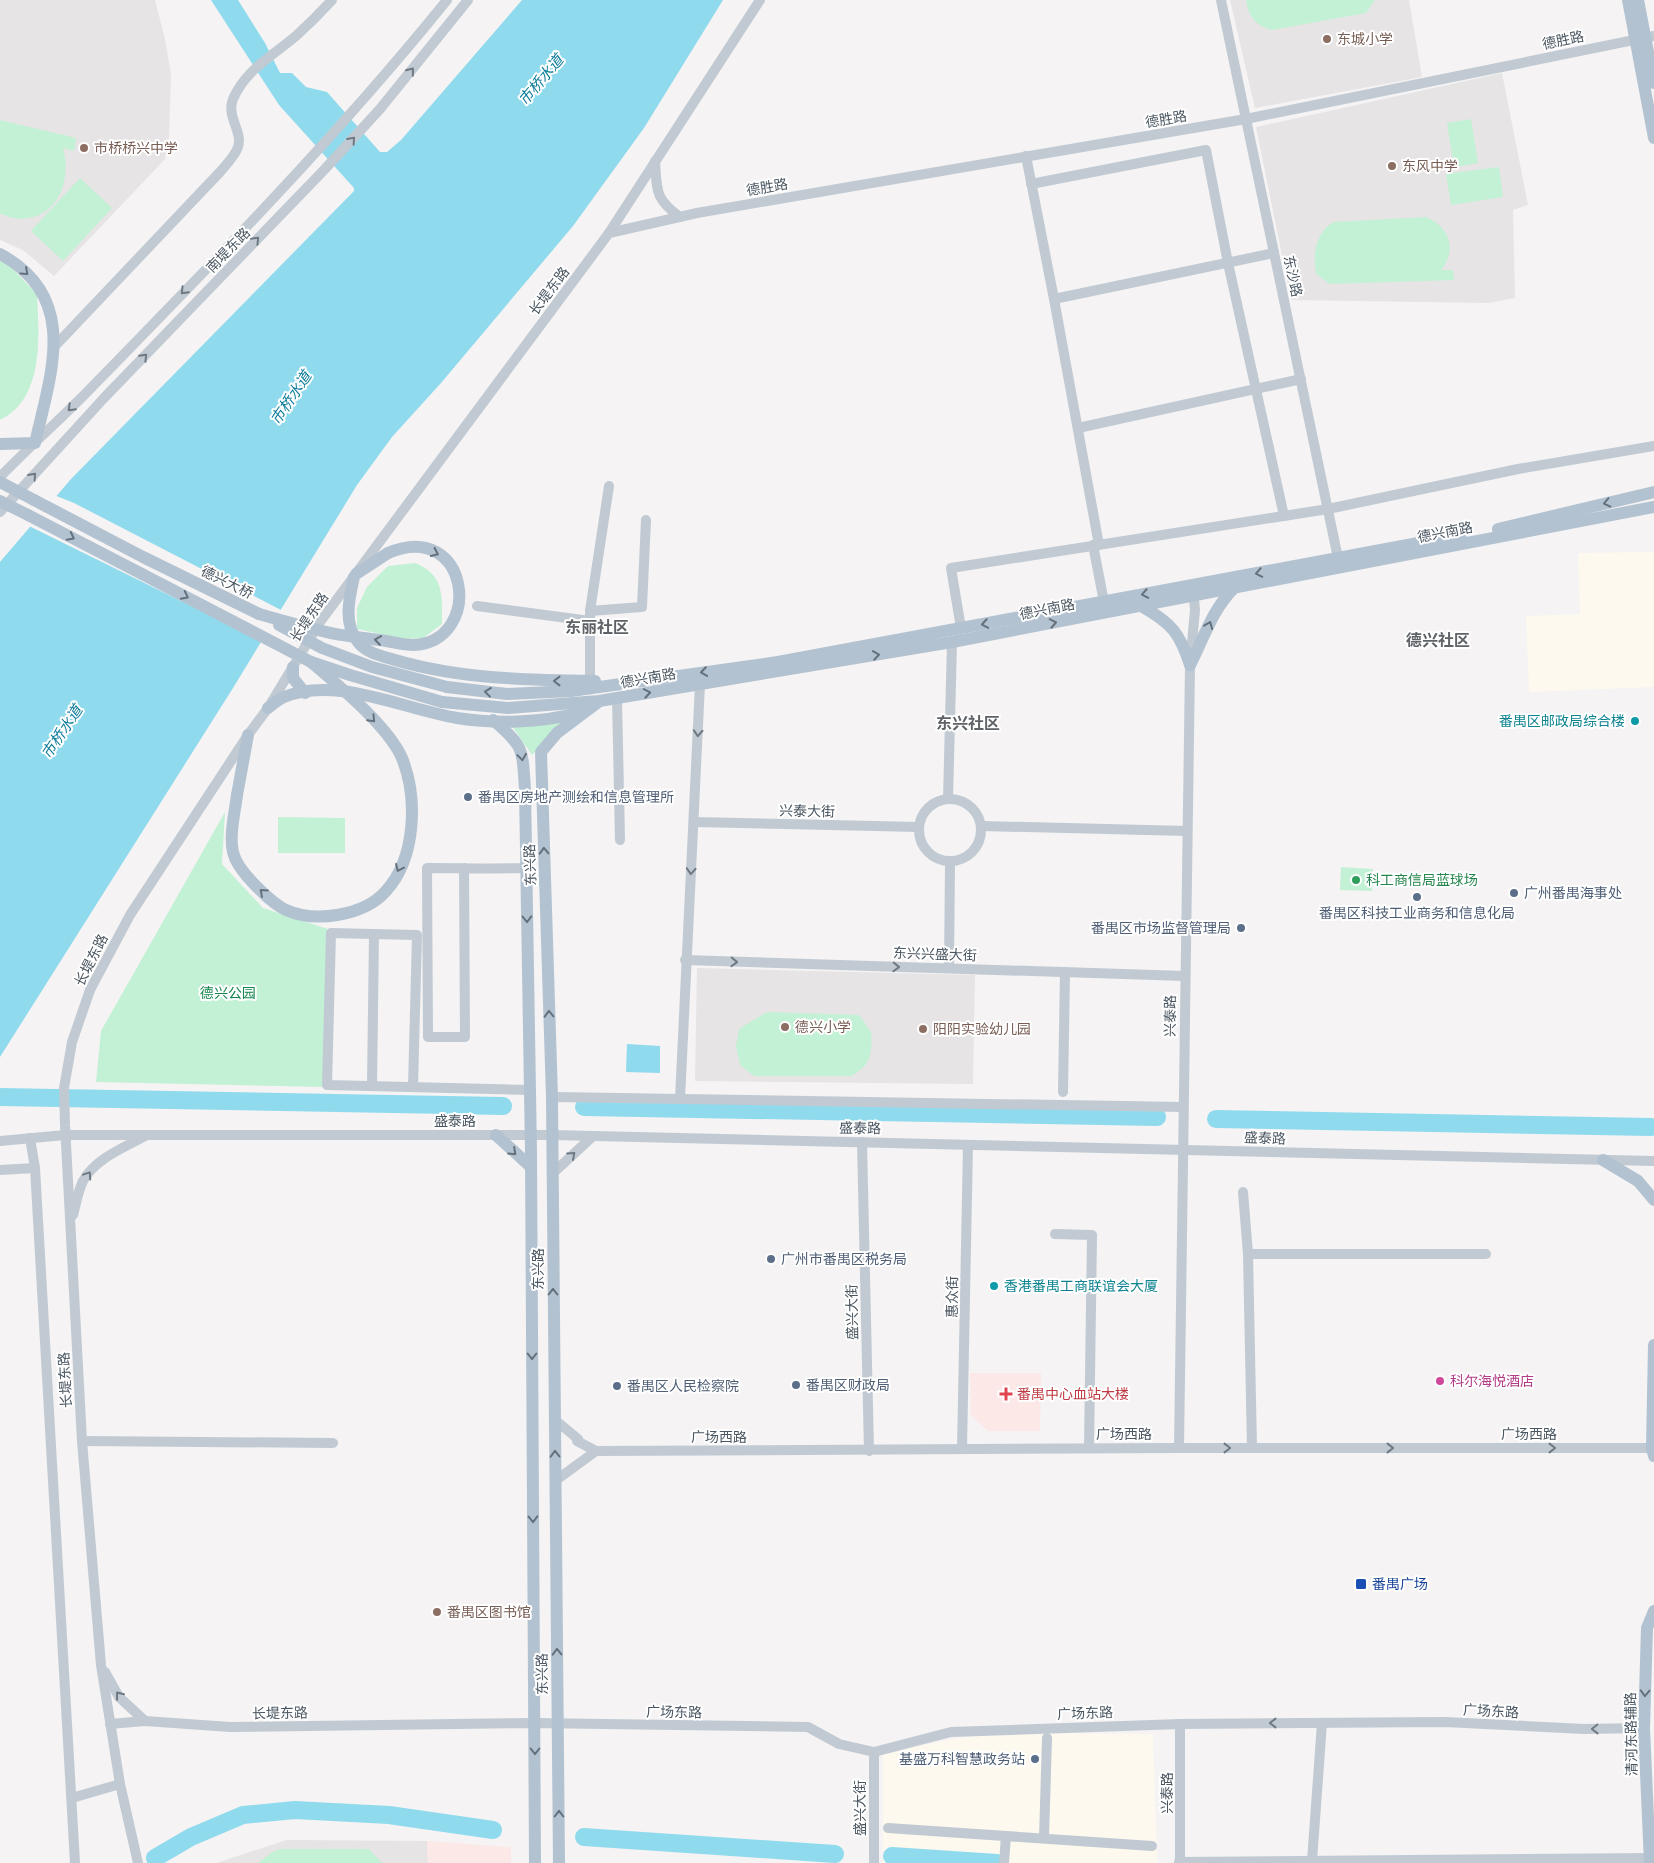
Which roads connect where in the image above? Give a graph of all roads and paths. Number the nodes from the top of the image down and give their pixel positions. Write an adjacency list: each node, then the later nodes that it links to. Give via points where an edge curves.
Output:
1 (332, 0): 21 (street, via 250,72 231,106 239,143 230,160)
2 (447, 0): 25 (street, 南堤东路, one-way to 25, via 314,154 92,387)
3 (468, 0): 36 (street, 南堤东路, one-way to 3, via 104,398 380,109)
4 (760, 0): 13 (street, 长堤东路)
5 (1221, 0): 10 (street, 东沙路)
6 (1628, 0): 8 (main road)
7 (1638, 0): 8 (main road)
8 (1645, 38): 9 (main road); 10 (street, 德胜路); 11 (main road)
9 (1654, 83)
10 (1246, 119): 12 (street, 德胜路); 17 (street, 东沙路)
11 (1654, 138)
12 (1026, 156): 14 (street); 15 (street, 德胜路)
13 (655, 161): 15 (street, via 657,187 664,205); 16 (street, 长堤东路)
14 (1031, 184): 19 (street, via 1206,150); 20 (street)
15 (680, 217): 16 (street, 德胜路)
16 (609, 233): 42 (street, 长堤东路)
17 (1274, 253): 19 (street); 22 (street, 东沙路)
18 (0, 254): 21 (main road, one-way to 21, via 24,269 44,296 53,320)
19 (1228, 263): 20 (street); 23 (street)
20 (1054, 299): 24 (street)
21 (54, 346): 25 (main road)
22 (1301, 379): 23 (street); 35 (street, 东沙路)
23 (1257, 388): 24 (street); 38 (street)
24 (1078, 428): 40 (street)
25 (34, 443): 26 (main road); 28 (street, 南堤东路)
26 (0, 444)
27 (1654, 446): 35 (street, via 1518,469)
28 (0, 477)
29 (0, 484): 48 (main road, 德兴大桥, bridge)
30 (609, 486): 49 (street)
31 (1654, 492): 41 (main road, 德兴南路, one-way to 41, via 1503,528)
32 (0, 501): 37 (main road, bridge)
33 (0, 506): 37 (main road, bridge)
34 (1654, 507): 43 (main road, 德兴南路)
35 (1328, 509): 38 (street); 41 (street, 东沙路)
36 (0, 512)
37 (28, 515): 53 (main road, one-way to 53, bridge)
38 (1284, 516): 40 (street)
39 (646, 520): 49 (street, via 642,607)
40 (1096, 545): 45 (street); 50 (street, via 951,568)
41 (1338, 558): 44 (main road, 德兴南路, one-way to 44)
42 (355, 575): 48 (main road, one-way to 48, bridge, via 388,553 414,547 445,558 459,580 453,622 440,636 414,645 323,632); 52 (main road, via 348,615 350,628 358,644); 55 (street, 长堤东路, via 320,622)
43 (1234, 588): 44 (main road, 德兴南路); 54 (main road, one-way to 43, via 1212,616)
44 (1194, 591): 45 (main road, 德兴南路, one-way to 45); 47 (main road, 德兴南路); 54 (street, 兴泰路)
45 (1104, 602): 50 (main road, 德兴南路, one-way to 50)
46 (476, 606): 49 (street)
47 (1143, 607): 51 (main road, 德兴南路, one-way to 47); 54 (main road, via 1159,616 1183,642)
48 (259, 614): 59 (main road, 德兴大桥, bridge, via 322,648 372,667)
49 (590, 616): 56 (street)
50 (961, 628): 57 (main road, 德兴南路, one-way to 57, via 778,662)
51 (952, 642): 58 (main road, 德兴南路, one-way to 51); 68 (street)
52 (372, 653): 56 (main road, one-way to 52, via 476,677); 61 (main road, via 361,654 351,661 351,680)
53 (311, 662): 63 (main road, 德兴南路, bridge, via 442,702 508,708); 67 (main road, one-way to 67, bridge, via 378,725 402,757 411,788 413,814 406,850 386,891 373,901 342,914 313,916 285,909 250,879 233,852 237,795)
54 (1190, 665): 72 (street, 兴泰路)
55 (293, 667): 60 (main road, via 293,678); 64 (street, 长堤东路)
56 (590, 681): 57 (main road)
57 (641, 681): 59 (main road, 德兴南路, one-way to 59, via 571,691 507,694)
58 (700, 684): 62 (main road, 德兴南路, one-way to 58); 69 (street, one-way to 69)
59 (448, 687)
60 (305, 693): 61 (main road); 64 (main road, via 284,697)
61 (362, 694): 66 (main road, via 456,718)
62 (617, 698): 63 (main road, 德兴南路); 73 (street)
63 (599, 702): 65 (main road, 东兴路)
64 (268, 708): 67 (street, 长堤东路)
65 (584, 711): 66 (main road, via 559,718); 83 (main road, 东兴路, one-way to 65, via 541,752 557,733)
66 (493, 720): 76 (main road, 东兴路, one-way to 76, via 512,736 522,751)
67 (248, 735): 91 (street, 长堤东路, via 130,916 90,990 72,1042 64,1088)
68 (948, 799): 70 (street, via 967,803 974,809); 71 (street, via 931,806)
69 (694, 822): 71 (street, 兴泰大街); 78 (street, one-way to 78)
70 (982, 826): 72 (street); 74 (street, via 982,835 974,851 967,857)
71 (919, 827): 74 (street, via 922,843 931,855)
72 (1187, 831): 81 (street, 兴泰路)
73 (620, 840)
74 (950, 862): 79 (street)
75 (464, 868): 75 (street, via 465,1037 428,1037 427,868); 76 (street)
76 (526, 868): 82 (main road, 东兴路, one-way to 82)
77 (374, 934): 84 (street); 84 (street, via 332,933 327,1085); 85 (street, via 417,935)
78 (685, 960): 79 (street, 东兴兴盛大街, one-way to 79); 89 (street)
79 (949, 968): 80 (street, 东兴兴盛大街)
80 (1065, 972): 81 (street, 东兴兴盛大街); 87 (street)
81 (1185, 976): 90 (street, 兴泰路)
82 (529, 1049): 83 (main road); 86 (main road, 东兴路)
83 (550, 1050): 88 (main road, 东兴路)
84 (372, 1086): 85 (street)
85 (413, 1087): 86 (street)
86 (529, 1090): 94 (main road, 东兴路)
87 (1063, 1092)
88 (552, 1097): 89 (street); 95 (main road, 东兴路)
89 (680, 1099): 90 (street)
90 (1183, 1107): 101 (street, 兴泰路)
91 (65, 1130): 92 (street, 盛泰路); 97 (street, 盛泰路); 111 (street, 长堤东路)
92 (148, 1135): 93 (street, 盛泰路); 111 (street, one-way to 92, via 84,1180 93,1168)
93 (496, 1135): 94 (street, 盛泰路); 104 (main road, one-way to 104)
94 (530, 1135): 95 (street, 盛泰路); 104 (main road, 东兴路)
95 (552, 1136): 96 (street, 盛泰路); 107 (main road, 东兴路)
96 (593, 1136): 99 (street, 盛泰路); 107 (street, one-way to 96)
97 (30, 1138): 98 (street, 盛泰路); 105 (street)
98 (0, 1141)
99 (862, 1142): 100 (street, 盛泰路); 126 (street, 盛兴大街)
100 (968, 1144): 101 (street, 盛泰路); 124 (street, 惠众街)
101 (1182, 1149): 102 (street, 盛泰路); 122 (street, 兴泰路)
102 (1603, 1160): 103 (street, 盛泰路); 109 (main road, via 1638,1181)
103 (1654, 1161)
104 (530, 1167): 113 (main road, 东兴路)
105 (35, 1168): 106 (street); 141 (street)
106 (0, 1170)
107 (552, 1174): 112 (main road, 东兴路)
108 (1243, 1192): 115 (street)
109 (1652, 1198): 110 (main road)
110 (1654, 1210)
111 (71, 1221): 119 (street, 长堤东路)
112 (553, 1221): 113 (main road); 118 (main road, 东兴路, one-way to 112)
113 (531, 1222): 132 (main road, 东兴路, one-way to 132)
114 (1055, 1234): 121 (street, via 1092,1235)
115 (1248, 1254): 116 (street); 123 (street)
116 (1486, 1254)
117 (1654, 1345): 127 (main road)
118 (554, 1419): 125 (street, via 577,1441); 128 (main road, 东兴路, one-way to 118)
119 (82, 1441): 120 (street); 130 (street, 长堤东路)
120 (333, 1443)
121 (1089, 1448): 122 (street, 广场西路); 124 (street, 广场西路)
122 (1179, 1448): 123 (street, 广场西路, one-way to 123)
123 (1252, 1448): 127 (street, 广场西路, one-way to 127)
124 (962, 1449): 126 (street, 广场西路)
125 (596, 1451): 126 (street, 广场西路); 128 (street)
126 (869, 1451)
127 (1653, 1452)
128 (555, 1481): 135 (main road, 东兴路, one-way to 128)
129 (1654, 1610): 137 (main road, 清河东路辅路, one-way to 137, via 1647,1628)
130 (101, 1665): 131 (street, 长堤东路, one-way to 130, via 119,1697); 134 (street)
131 (145, 1721): 132 (street, 长堤东路, via 230,1727); 134 (street)
132 (535, 1723): 135 (street, 广场东路); 150 (main road, 东兴路, one-way to 150)
133 (1322, 1723): 136 (street, 广场东路, one-way to 136); 137 (street, 广场东路, one-way to 133, via 1584,1729 1445,1722); 147 (street)
134 (110, 1724): 140 (street)
135 (558, 1724): 139 (street, 广场东路, via 808,1727 839,1744); 151 (main road, 东兴路, one-way to 135)
136 (1180, 1724): 139 (street, 广场东路, via 951,1732); 154 (street, 兴泰路)
137 (1644, 1728): 146 (main road, 清河东路辅路)
138 (1047, 1738): 144 (street)
139 (874, 1752): 152 (street, 盛兴大街)
140 (120, 1784): 141 (street); 149 (street)
141 (72, 1798): 148 (street)
142 (888, 1828): 143 (street)
143 (1006, 1836): 144 (street); 153 (street)
144 (1044, 1838): 145 (street)
145 (1152, 1846)
146 (1651, 1859): 147 (street)
147 (1312, 1861): 154 (street)
148 (74, 1863)
149 (138, 1863)
150 (535, 1863)
151 (559, 1863)
152 (874, 1863)
153 (1004, 1863)
154 (1180, 1863)

